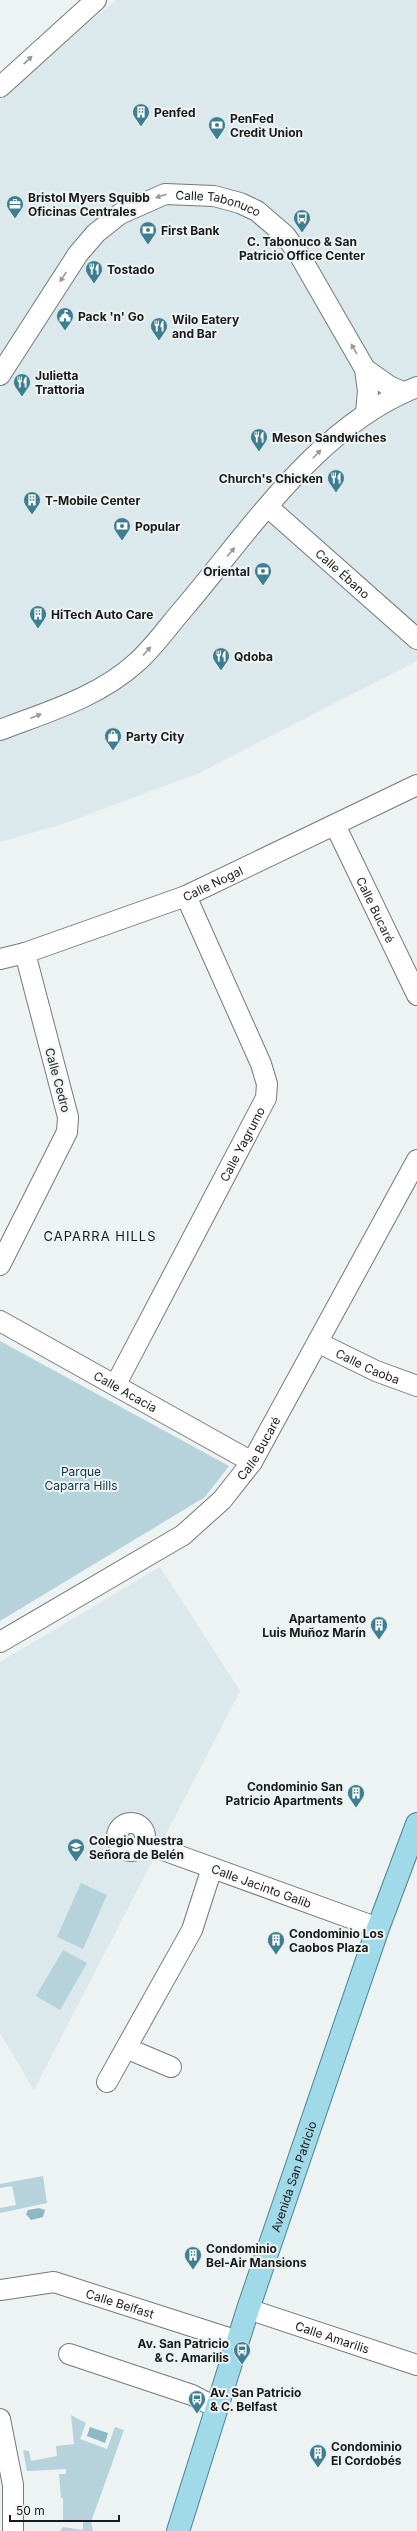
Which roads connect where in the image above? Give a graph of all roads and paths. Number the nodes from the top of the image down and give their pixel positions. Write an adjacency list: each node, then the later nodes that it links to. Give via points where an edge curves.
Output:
1 (96, 0): 2 (street, one-way to 1)
2 (0, 87)
3 (365, 369): 4 (street, Calle Tabonuco, one-way to 4, via 300,256 285,234 267,218 240,203 214,196 165,194 120,214 87,243); 5 (street, Calle Tabonuco, via 389,386); 6 (street, Calle Tabonuco, via 368,391)
4 (0, 375)
5 (410, 390): 6 (street)
6 (366, 413): 7 (street, one-way to 6, via 320,451)
7 (268, 507): 8 (street, Calle Ébano); 9 (street, one-way to 7, via 86,696 136,663)
8 (417, 639)
9 (0, 730)
10 (417, 785): 11 (street, Calle Nogal)
11 (335, 825): 12 (street, Calle Nogal); 15 (street, Calle Bucaré)
12 (186, 896): 13 (street, Calle Nogal); 21 (street, Calle Yagrumo, via 261,1064 266,1084 266,1098)
13 (25, 953): 14 (street, Calle Nogal); 18 (street, Calle Cedro, via 68,1117 67,1132)
14 (0, 959)
15 (412, 970): 16 (street, Calle Bucaré)
16 (417, 995)
17 (417, 1160): 20 (street, Calle Bucaré)
18 (0, 1265)
19 (0, 1321): 21 (street, Calle Acacia)
20 (319, 1343): 22 (street, Calle Caoba, via 376,1371); 23 (street, Calle Bucaré)
21 (116, 1384): 23 (street, Calle Acacia)
22 (417, 1386)
23 (252, 1462): 24 (street, Calle Bucaré, via 222,1500 183,1535)
24 (0, 1642)
25 (417, 1824): 28 (main road, Avenida San Patricio)
26 (144, 1844): 27 (street, Calle Jacinto Galib)
27 (212, 1868): 28 (street, Calle Jacinto Galib); 29 (street, via 192,1930)
28 (378, 1928): 33 (main road, Avenida San Patricio)
29 (126, 2048): 30 (street); 31 (street)
30 (171, 2067)
31 (107, 2082)
32 (0, 2290): 34 (street, Calle Belfast, via 54,2282)
33 (248, 2309): 34 (main road, Avenida San Patricio); 36 (street, Calle Amarilis)
34 (238, 2341): 37 (main road, Avenida San Patricio)
35 (70, 2354): 37 (street, via 192,2396)
36 (417, 2365)
37 (217, 2408): 41 (main road, Avenida San Patricio)
38 (0, 2419): 39 (street)
39 (6, 2485): 40 (street)
40 (12, 2531)
41 (178, 2531)

